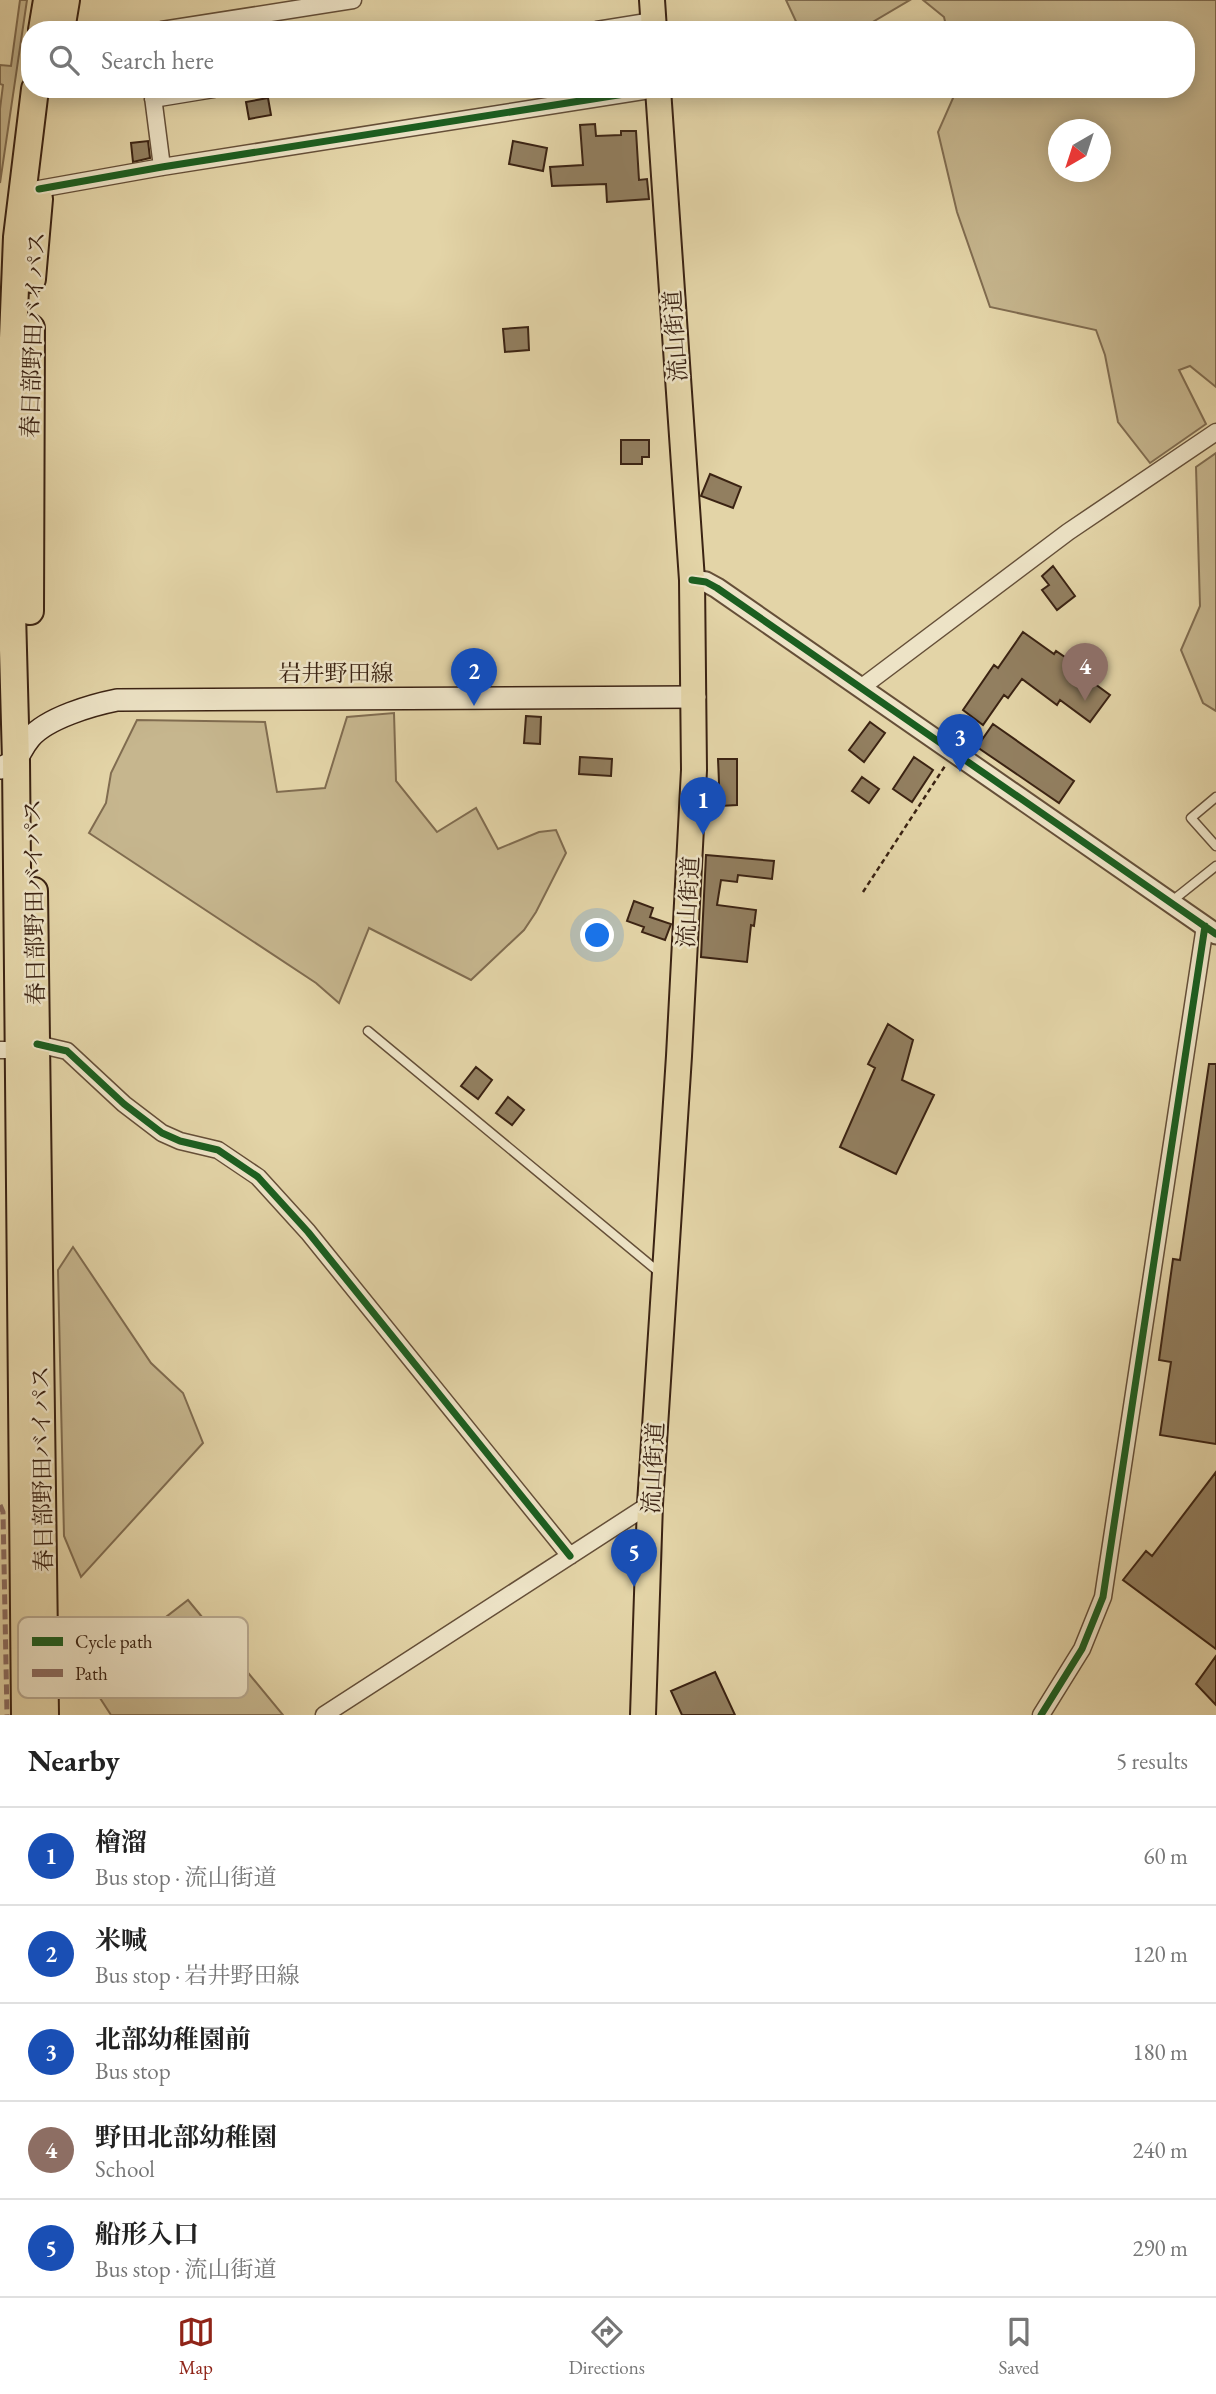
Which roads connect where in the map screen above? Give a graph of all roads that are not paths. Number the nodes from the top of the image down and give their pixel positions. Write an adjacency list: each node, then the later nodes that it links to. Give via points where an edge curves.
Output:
1 (47, 0): 5 (highway)
2 (66, 0): 6 (highway)
3 (353, 0): 7 (street)
4 (653, 17): 8 (street)
5 (44, 21)
6 (62, 21)
7 (219, 21)
8 (636, 21)
9 (34, 98): 21 (highway, 春日部野田バイパス, via 17,237 9,452)
10 (51, 98): 15 (highway, 春日部野田バイパス)
11 (153, 98): 14 (street)
12 (600, 98): 14 (street)
13 (658, 98): 17 (main road, 流山街道)
14 (162, 167): 15 (street)
15 (39, 189): 20 (highway, 春日部野田バイパス, via 32,291 29,513)
16 (1216, 432): 18 (street, via 1068,532)
17 (692, 580): 18 (street, via 717,588); 19 (main road, 流山街道)
18 (862, 687): 25 (street)
19 (695, 697): 20 (main road, 岩井野田線, via 117,700 68,715); 29 (main road, 流山街道, via 691,844)
20 (32, 736): 21 (main road, 岩井野田線); 28 (highway, 春日部野田バイパス)
21 (8, 765): 28 (highway, 春日部野田バイパス)
22 (1216, 797): 23 (lane, via 1191,818)
23 (1216, 846)
24 (1216, 866): 25 (lane)
25 (1171, 902): 26 (street)
26 (1210, 930): 36 (street, via 1103,1597 1082,1649)
27 (368, 1031): 29 (lane)
28 (18, 1048): 31 (street, via 67,1051 162,1133 218,1150 258,1177 308,1232); 32 (highway, 春日部野田バイパス); 33 (highway, 春日部野田バイパス)
29 (665, 1277): 30 (main road, 流山街道)
30 (650, 1504): 31 (street); 35 (main road, 流山街道)
31 (570, 1556): 34 (street)
32 (24, 1617)
33 (42, 1617)
34 (324, 1715)
35 (643, 1715)
36 (1041, 1715)

